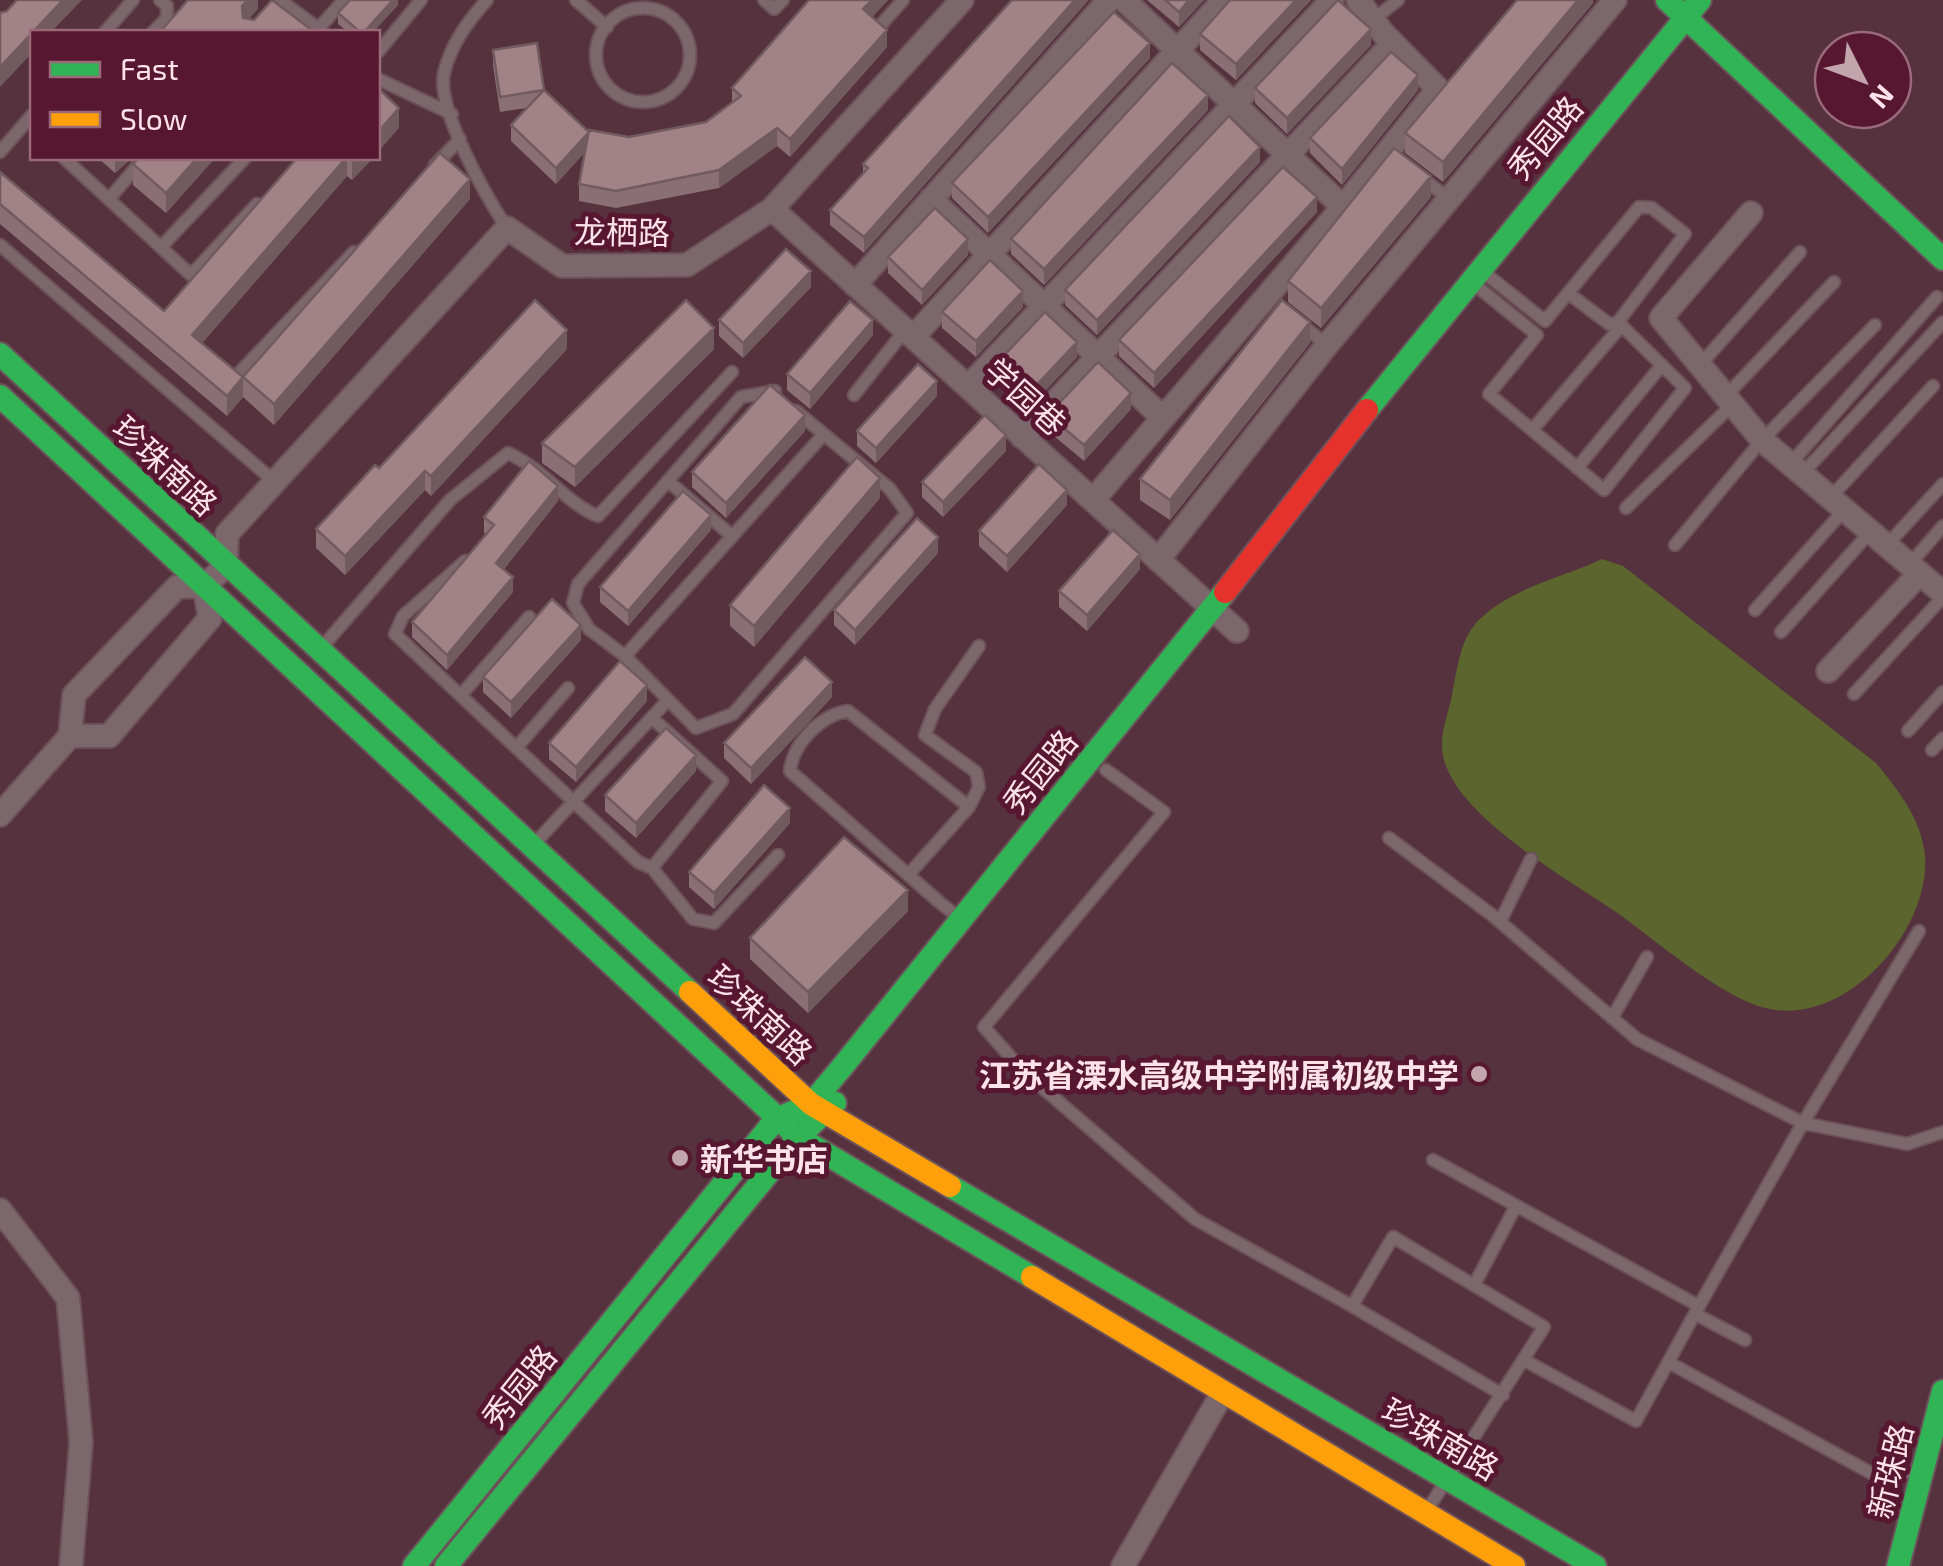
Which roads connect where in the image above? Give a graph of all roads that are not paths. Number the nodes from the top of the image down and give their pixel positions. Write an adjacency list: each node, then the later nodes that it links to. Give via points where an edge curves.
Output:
1 (133, 0): 26 (lane)
2 (160, 0): 27 (lane, via 167,18)
3 (279, 0): 21 (lane); 28 (lane)
4 (344, 0): 28 (lane)
5 (420, 0): 30 (lane)
6 (487, 0): 34 (lane, via 463,26 443,76)
7 (576, 0): 25 (lane)
8 (764, 0): 9 (lane, via 774,9)
9 (783, 0)
10 (903, 0): 24 (lane)
11 (962, 0): 49 (street, 龙栖路)
12 (1109, 0): 47 (street)
13 (1124, 0): 31 (street)
14 (1224, 0): 31 (street)
15 (1332, 0): 33 (street)
16 (1358, 0): 23 (street)
17 (1398, 0): 23 (lane)
18 (1614, 0): 45 (street)
19 (1667, 0): 22 (main road)
20 (1723, 0): 22 (main road, 秀园路)
21 (268, 11)
22 (1694, 15): 57 (main road); 58 (main road, 秀园路)
23 (1373, 20): 29 (street)
24 (880, 26)
25 (607, 27): 25 (lane, via 598,36 594,66 624,100 656,101 682,80 692,52 675,19 650,8)
26 (107, 30)
27 (155, 30)
28 (321, 30)
29 (1393, 42): 38 (street, via 1438,88); 39 (street)
30 (380, 50)
31 (1178, 51): 33 (street); 55 (street)
32 (380, 80): 34 (lane)
33 (1233, 103): 39 (street); 64 (street)
34 (452, 114): 36 (lane)
35 (30, 117): 37 (lane)
36 (460, 139): 43 (lane); 51 (lane, via 474,179)
37 (0, 152)
38 (1388, 152): 45 (lane); 48 (street)
39 (1290, 157): 48 (street); 71 (street)
40 (66, 160): 46 (lane)
41 (142, 160): 46 (lane)
42 (243, 160): 54 (lane)
43 (419, 183)
44 (264, 196): 54 (lane, via 191,275)
45 (1448, 198): 69 (street)
46 (109, 199): 54 (lane)
47 (931, 199): 55 (street); 60 (street)
48 (1343, 207): 62 (street)
49 (772, 209): 51 (street, 龙栖路, via 687,265 562,266); 60 (street, 学园巷)
50 (1750, 213): 73 (street, via 1661,318)
51 (507, 228): 89 (street)
52 (364, 240): 74 (lane)
53 (0, 245): 89 (lane)
54 (161, 247)
55 (989, 252): 64 (street); 68 (street)
56 (1800, 252): 73 (lane)
57 (1943, 259)
58 (1481, 280): 61 (lane, via 1545,321); 82 (lane, via 1537,335 1489,394); 106 (main road, 秀园路)
59 (1834, 282): 80 (lane)
60 (855, 285): 68 (street, 学园巷)
61 (1568, 292): 66 (lane, via 1608,324); 66 (lane, via 1640,207 1652,208 1685,234)
62 (1267, 297): 69 (lane); 81 (street)
63 (1937, 297): 87 (lane)
64 (1045, 305): 71 (street); 77 (street)
65 (1943, 322): 87 (lane)
66 (1620, 323): 72 (lane); 82 (lane)
67 (1875, 325): 85 (lane)
68 (909, 333): 77 (street, 学园巷); 78 (lane)
69 (1327, 345): 98 (street)
70 (0, 354): 100 (main road, 珍珠南路)
71 (1098, 358): 81 (street); 84 (street)
72 (1662, 365): 86 (lane); 86 (lane, via 1685,388 1604,490)
73 (1699, 366): 80 (street)
74 (242, 371)
75 (732, 372): 109 (lane, via 598,516 536,466 508,453 450,500)
76 (1933, 386): 92 (lane)
77 (968, 388): 84 (street, 学园巷)
78 (854, 394)
79 (0, 396): 102 (main road, 珍珠南路)
80 (1728, 402): 85 (street); 93 (lane)
81 (1163, 418): 91 (street)
82 (1532, 430): 86 (lane)
83 (824, 436): 88 (lane, via 773,390 741,397); 95 (lane); 116 (lane, via 890,489 907,513 732,714 696,728)
84 (1022, 437): 91 (street, 学园巷)
85 (1762, 440): 87 (street); 97 (lane)
86 (1577, 468)
87 (1797, 468): 92 (street)
88 (668, 481): 95 (lane); 110 (lane, via 578,584 573,603 589,629)
89 (275, 482): 100 (street, via 227,534)
90 (1943, 484): 96 (lane)
91 (1092, 500): 98 (street, 学园巷)
92 (1838, 503): 96 (street); 104 (lane)
93 (1626, 508)
94 (1943, 526): 101 (lane)
95 (732, 536): 110 (lane)
96 (1879, 538): 101 (street); 107 (lane)
97 (1675, 545)
98 (1158, 560): 106 (street, 学园巷)
99 (464, 561): 115 (lane, via 403,616 395,634)
100 (226, 566): 102 (street); 109 (main road, 珍珠南路)
101 (1915, 569): 103 (street); 111 (street)
102 (204, 586): 119 (street, via 176,587 74,695); 119 (street, via 210,618 109,736); 131 (main road, 珍珠南路)
103 (1943, 595): 114 (lane)
104 (1755, 610)
105 (529, 617): 115 (lane)
106 (1225, 621): 123 (main road, 秀园路); 134 (main road, 秀园路)
107 (1781, 632)
108 (979, 646): 125 (lane, via 924,734 976,772 979,787)
109 (318, 651): 128 (main road, 珍珠南路)
110 (625, 656): 116 (lane)
111 (1828, 671)
112 (568, 688): 121 (lane)
113 (1943, 692): 118 (lane)
114 (1854, 694)
115 (461, 696): 121 (lane)
116 (668, 700): 117 (lane)
117 (652, 718): 124 (lane); 132 (lane, via 722,781)
118 (1908, 731)
119 (70, 736): 126 (street)
120 (1943, 738): 122 (lane)
121 (517, 747): 124 (lane)
122 (1932, 750)
123 (1106, 770): 139 (main road, 秀园路); 148 (lane, via 1164,812 984,1027 1023,1071 1195,1220)
124 (576, 802): 128 (lane); 132 (lane)
125 (969, 807): 133 (lane); 133 (lane, via 848,710 830,714 792,754 790,771)
126 (0, 815)
127 (1389, 838): 135 (lane)
128 (531, 847): 131 (lane); 139 (main road, 珍珠南路)
129 (778, 855): 132 (lane, via 714,923 693,919)
130 (1531, 859): 135 (lane)
131 (510, 868): 140 (main road, 珍珠南路)
132 (652, 868)
133 (909, 874): 134 (lane)
134 (961, 920): 139 (main road, 秀园路)
135 (1500, 922): 138 (lane)
136 (1919, 930): 141 (lane)
137 (1647, 957): 138 (lane)
138 (1612, 1018): 141 (lane, via 1638,1040)
139 (818, 1110): 140 (main road, 秀园路); 143 (main road, 秀园路); 157 (main road, 珍珠南路)
140 (776, 1119): 143 (main road, 珍珠南路); 160 (main road, 秀园路)
141 (1803, 1123): 142 (lane, via 1908,1144); 149 (lane)
142 (1943, 1132)
143 (798, 1137): 154 (main road, 珍珠南路); 161 (main road, 秀园路)
144 (1433, 1160): 145 (lane)
145 (1516, 1206): 147 (lane); 149 (lane)
146 (0, 1210): 159 (street, via 68,1298 81,1442)
147 (1474, 1285): 148 (lane, via 1393,1237); 151 (lane, via 1544,1326)
148 (1352, 1306): 155 (lane)
149 (1697, 1310): 150 (lane); 152 (lane)
150 (1745, 1340)
151 (1524, 1360): 152 (lane, via 1636,1422); 155 (lane)
152 (1668, 1362): 156 (lane, via 1870,1473)
153 (1943, 1391): 156 (main road, 新珠路)
154 (1223, 1392): 158 (main road, 珍珠南路); 162 (street)
155 (1503, 1395): 157 (lane)
156 (1922, 1473): 165 (main road, 新珠路)
157 (1446, 1478): 158 (lane); 164 (main road, 珍珠南路)
158 (1425, 1513): 163 (main road, 珍珠南路)
159 (70, 1566)
160 (414, 1566)
161 (446, 1566)
162 (1124, 1566)
163 (1514, 1566)
164 (1594, 1566)
165 (1898, 1566)

